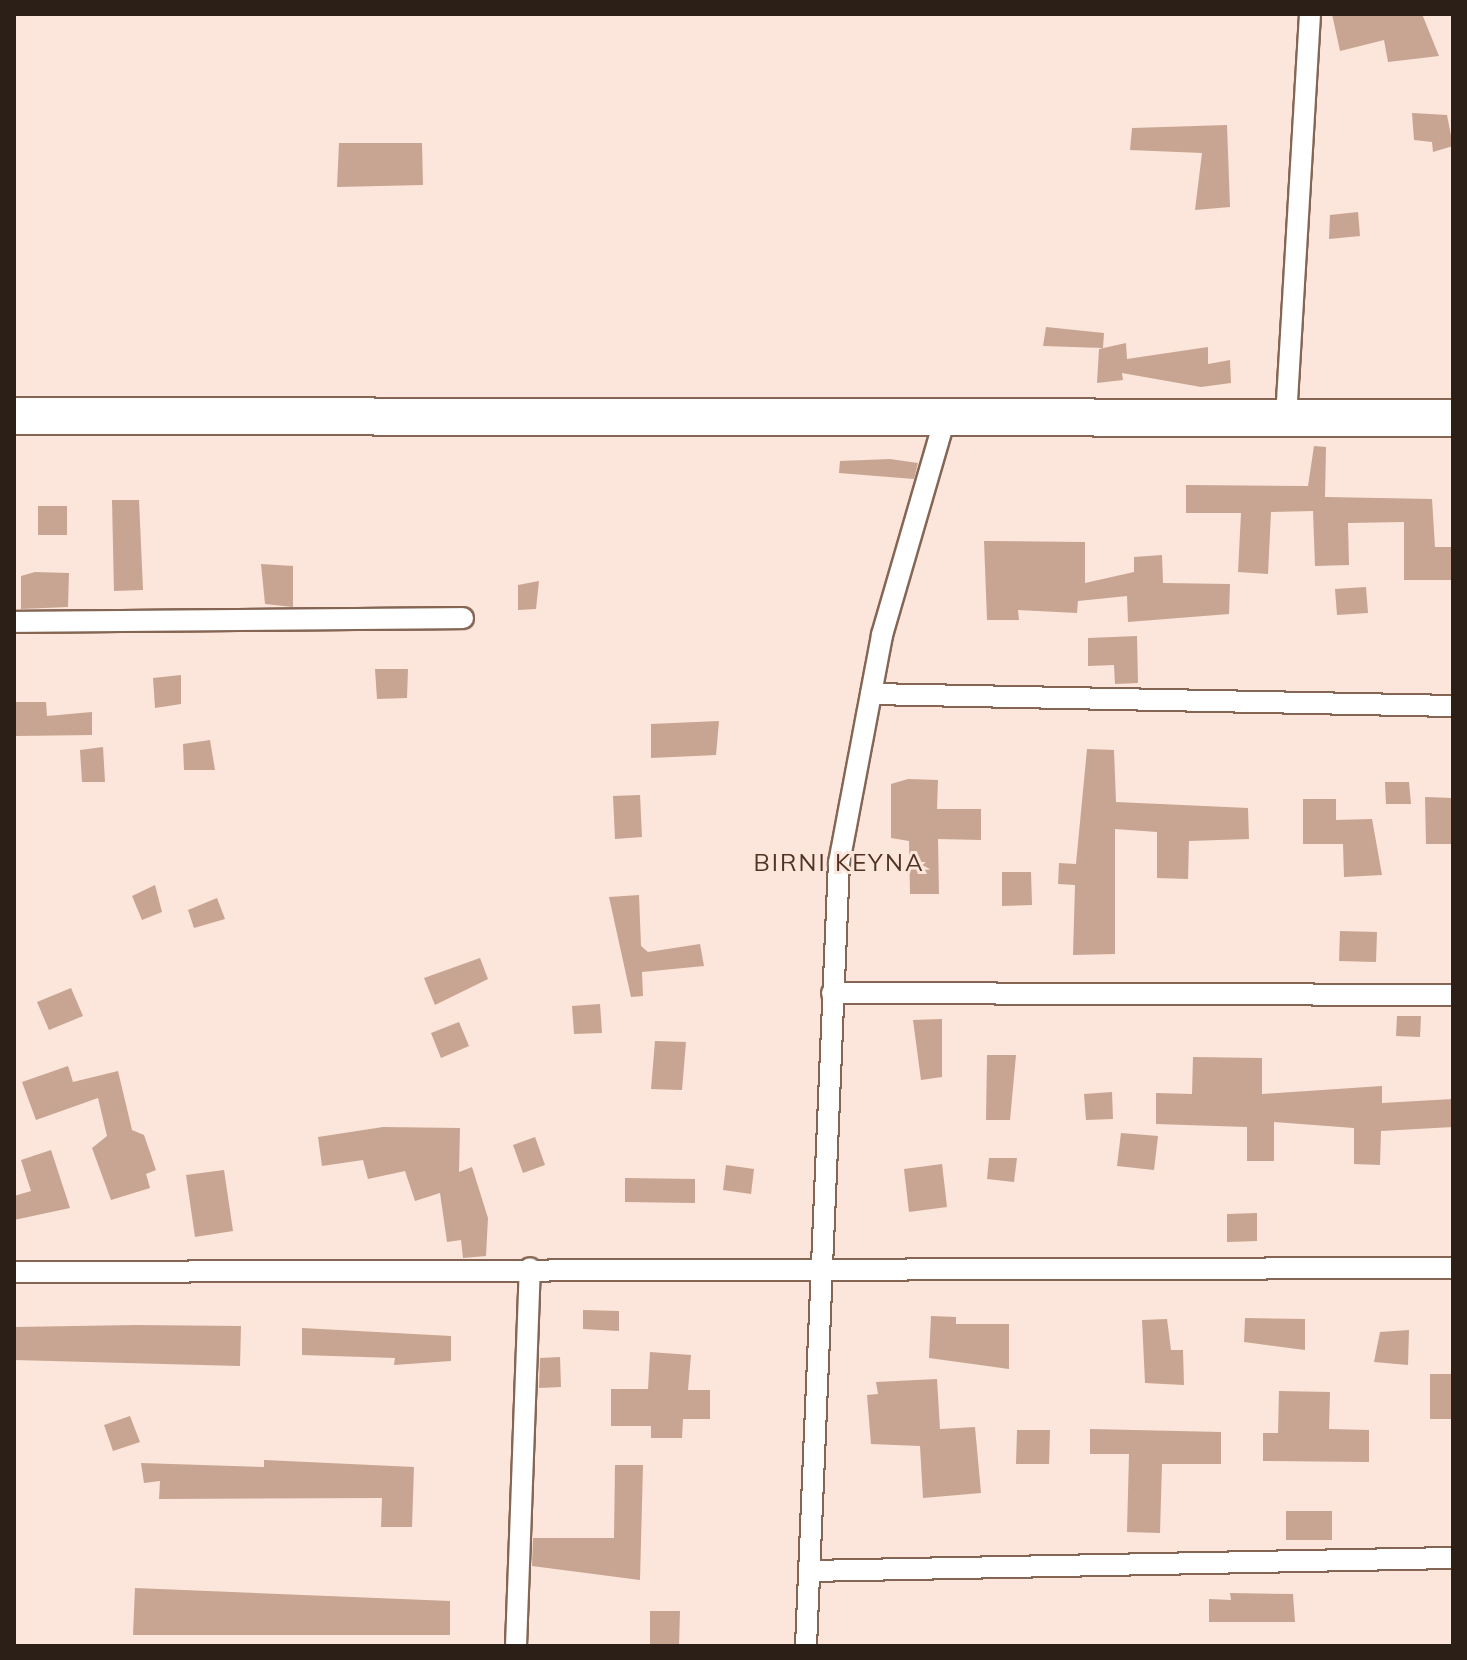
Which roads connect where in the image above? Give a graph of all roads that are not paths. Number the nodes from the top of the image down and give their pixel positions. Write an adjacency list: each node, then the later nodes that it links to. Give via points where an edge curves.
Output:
1 (1310, 14): 4 (street)
2 (14, 416): 3 (highway)
3 (945, 418): 4 (highway); 8 (street)
4 (1286, 418): 5 (highway)
5 (1453, 418)
6 (463, 618): 7 (street)
7 (14, 622)
8 (871, 694): 9 (street); 10 (street, via 839,863)
9 (1453, 706)
10 (832, 993): 11 (street); 12 (street)
11 (1453, 995)
12 (818, 1266): 13 (street); 14 (street); 17 (street)
13 (530, 1268): 15 (street); 18 (street)
14 (1453, 1268)
15 (14, 1272)
16 (1453, 1558): 17 (street)
17 (809, 1571): 19 (street)
18 (516, 1646)
19 (806, 1646)

